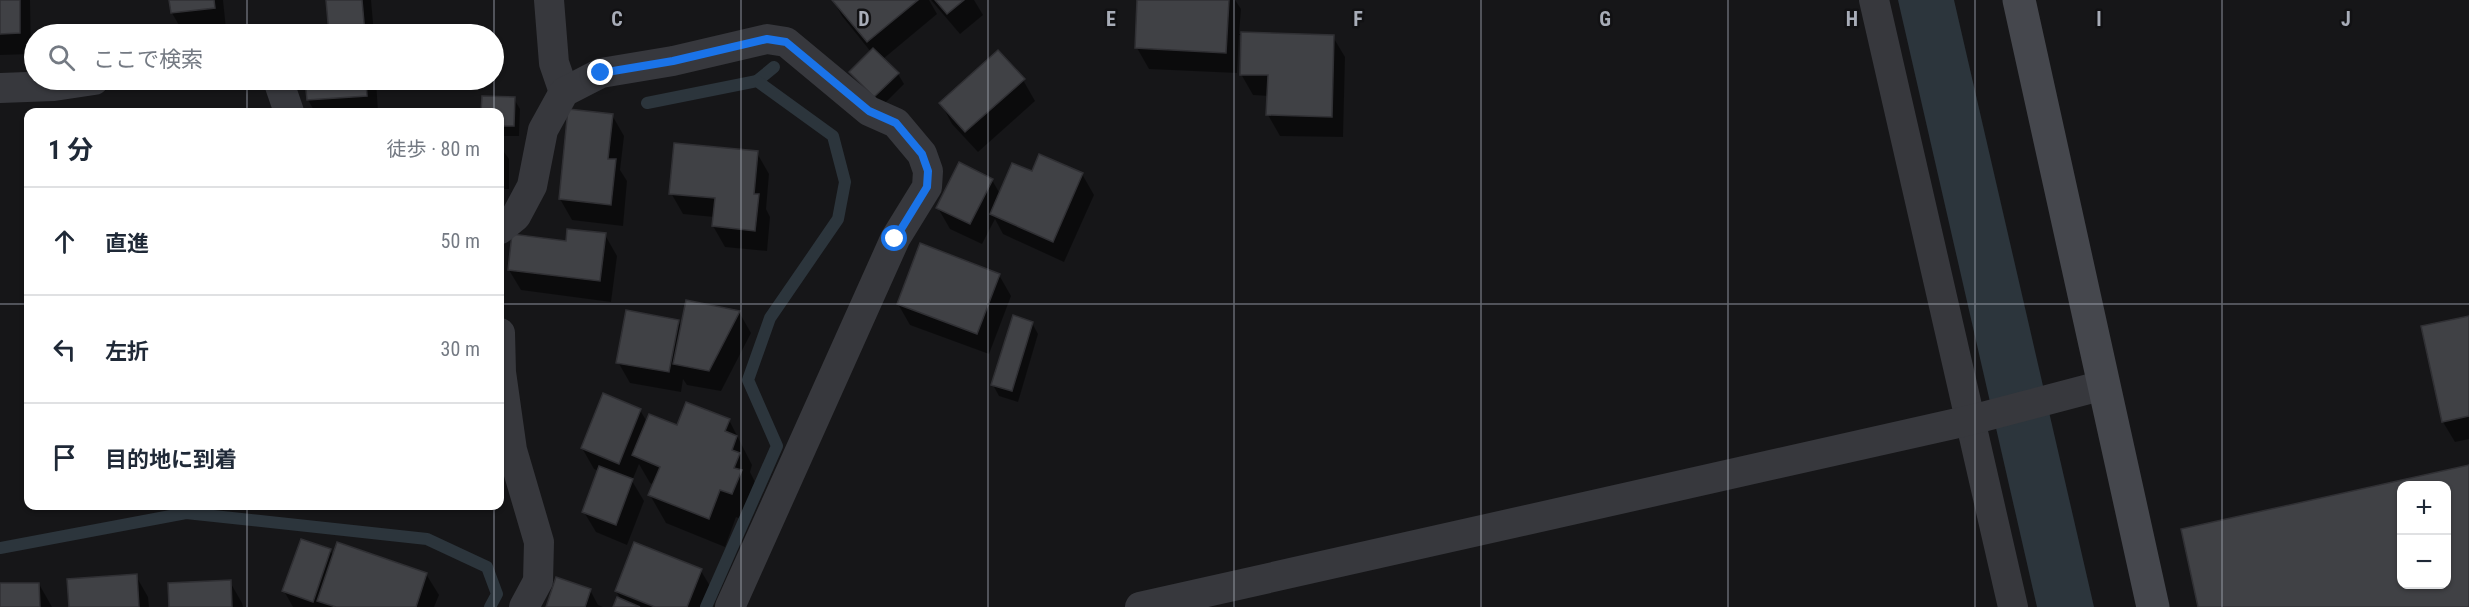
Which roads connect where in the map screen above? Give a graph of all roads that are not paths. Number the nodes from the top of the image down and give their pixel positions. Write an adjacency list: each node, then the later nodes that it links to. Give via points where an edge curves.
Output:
1 (549, 0): 7 (street, via 554,63)
2 (1874, 0): 12 (street)
3 (2019, 0): 10 (street)
4 (24, 87): 5 (street)
5 (0, 88)
6 (281, 90): 8 (street)
7 (564, 92): 9 (street, via 543,130 532,186 516,216); 14 (street, via 601,73 767,39 786,42 869,111 896,123 922,154 928,171 927,187 895,239)
8 (288, 108)
9 (504, 226)
10 (2104, 385): 12 (street); 17 (street)
11 (504, 393): 13 (street, via 512,450 539,542 538,581)
12 (1978, 418): 15 (street); 16 (street)
13 (524, 607)
14 (730, 607)
15 (1140, 607)
16 (2013, 607)
17 (2153, 607)

